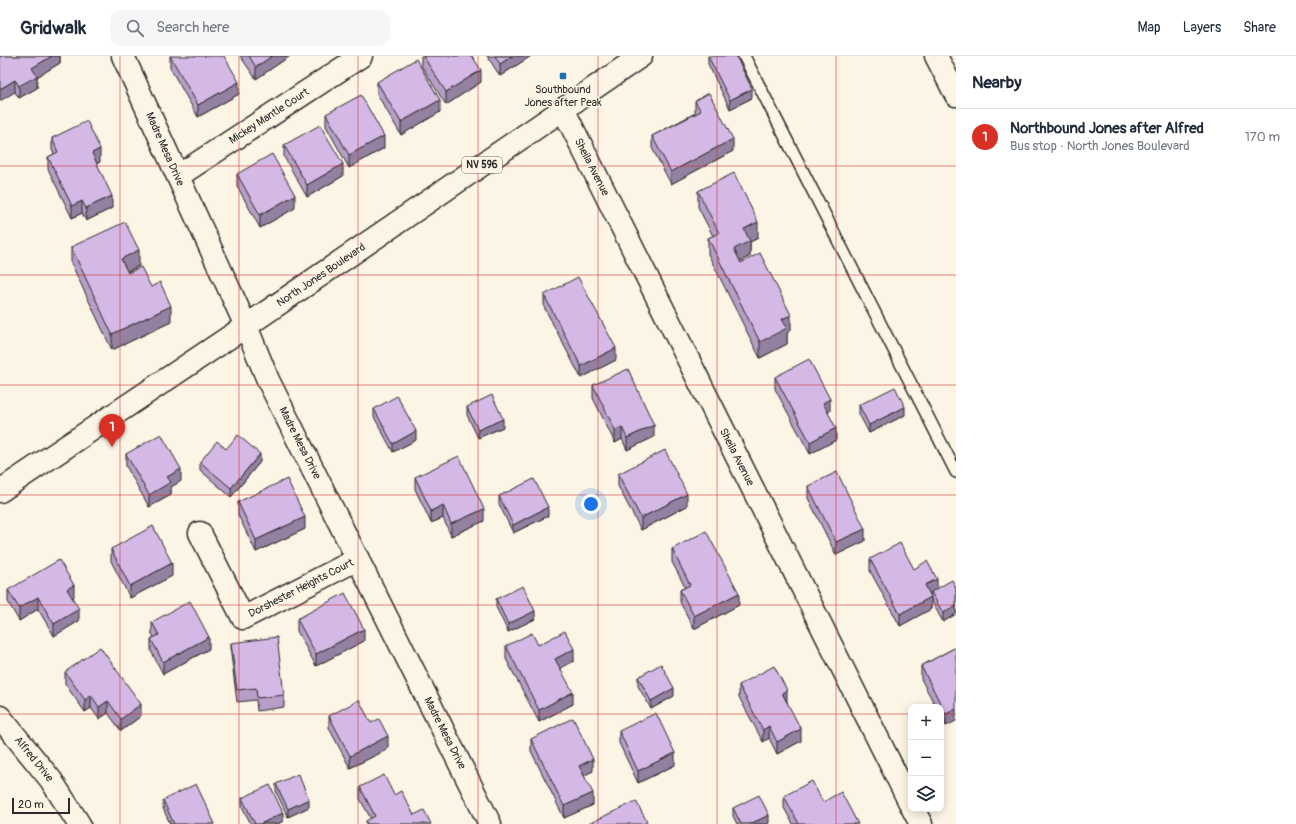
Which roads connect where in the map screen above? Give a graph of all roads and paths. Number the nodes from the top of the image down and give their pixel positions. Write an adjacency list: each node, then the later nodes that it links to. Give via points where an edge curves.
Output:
1 (123, 56): 8 (street, Madre Mesa Drive)
2 (360, 56): 8 (street, Mickey Mantle Court)
3 (641, 56): 7 (street, North Jones Boulevard / NV 596)
4 (744, 56): 10 (lane)
5 (936, 56): 6 (street)
6 (956, 95)
7 (563, 109): 9 (street, North Jones Boulevard / NV 596); 15 (street, Sheila Avenue)
8 (178, 176): 9 (street, Madre Mesa Drive)
9 (246, 326): 11 (street, North Jones Boulevard / NV 596); 13 (street, Madre Mesa Drive, via 268,380)
10 (956, 472)
11 (0, 491)
12 (200, 533): 13 (street, Dorshester Heights Court, via 243,618)
13 (358, 559): 18 (street, Madre Mesa Drive)
14 (0, 717): 17 (street, Alfred Drive, via 52,780)
15 (908, 799)
16 (915, 812): 19 (street)
17 (79, 824)
18 (490, 824)
19 (921, 824)

